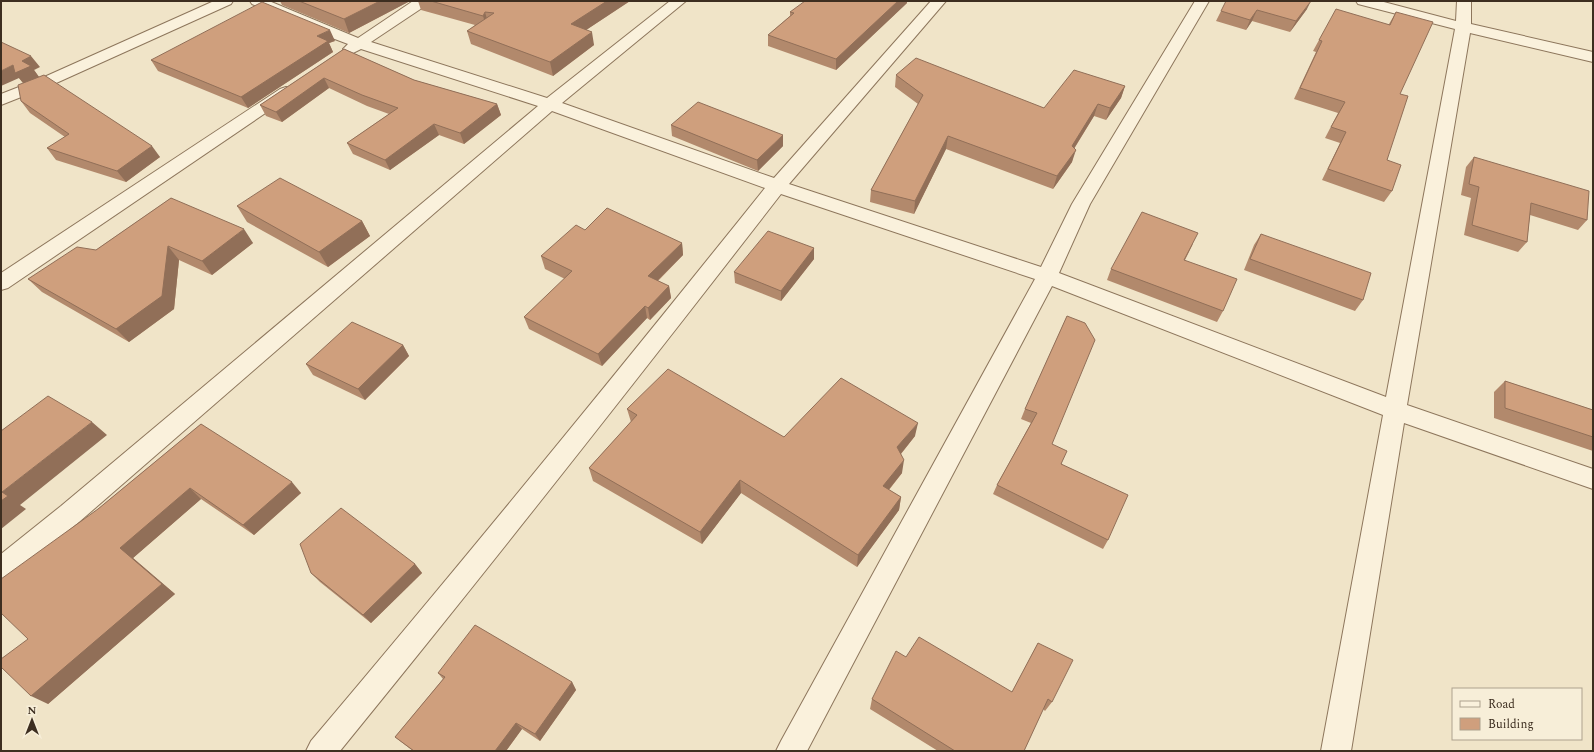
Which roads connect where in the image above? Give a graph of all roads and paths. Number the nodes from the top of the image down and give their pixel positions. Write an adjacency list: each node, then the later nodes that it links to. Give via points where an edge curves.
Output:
1 (226, 1): 14 (street)
2 (257, 1): 10 (street)
3 (423, 1): 10 (street)
4 (679, 1): 15 (street)
5 (939, 1): 16 (street)
6 (1202, 1): 17 (street, via 1081,204)
7 (1363, 1): 9 (street)
8 (1464, 1): 9 (street)
9 (1463, 27): 12 (street); 19 (street)
10 (358, 43): 11 (street); 15 (street)
11 (339, 56)
12 (1593, 57)
13 (301, 82): 18 (street)
14 (1, 100)
15 (550, 104): 16 (street); 21 (street)
16 (777, 186): 17 (street); 22 (street, via 604,405)
17 (1047, 276): 19 (street); 23 (street)
18 (1, 283)
19 (1395, 410): 20 (street); 24 (street)
20 (1593, 478)
21 (1, 570)
22 (321, 751)
23 (791, 751)
24 (1336, 751)

